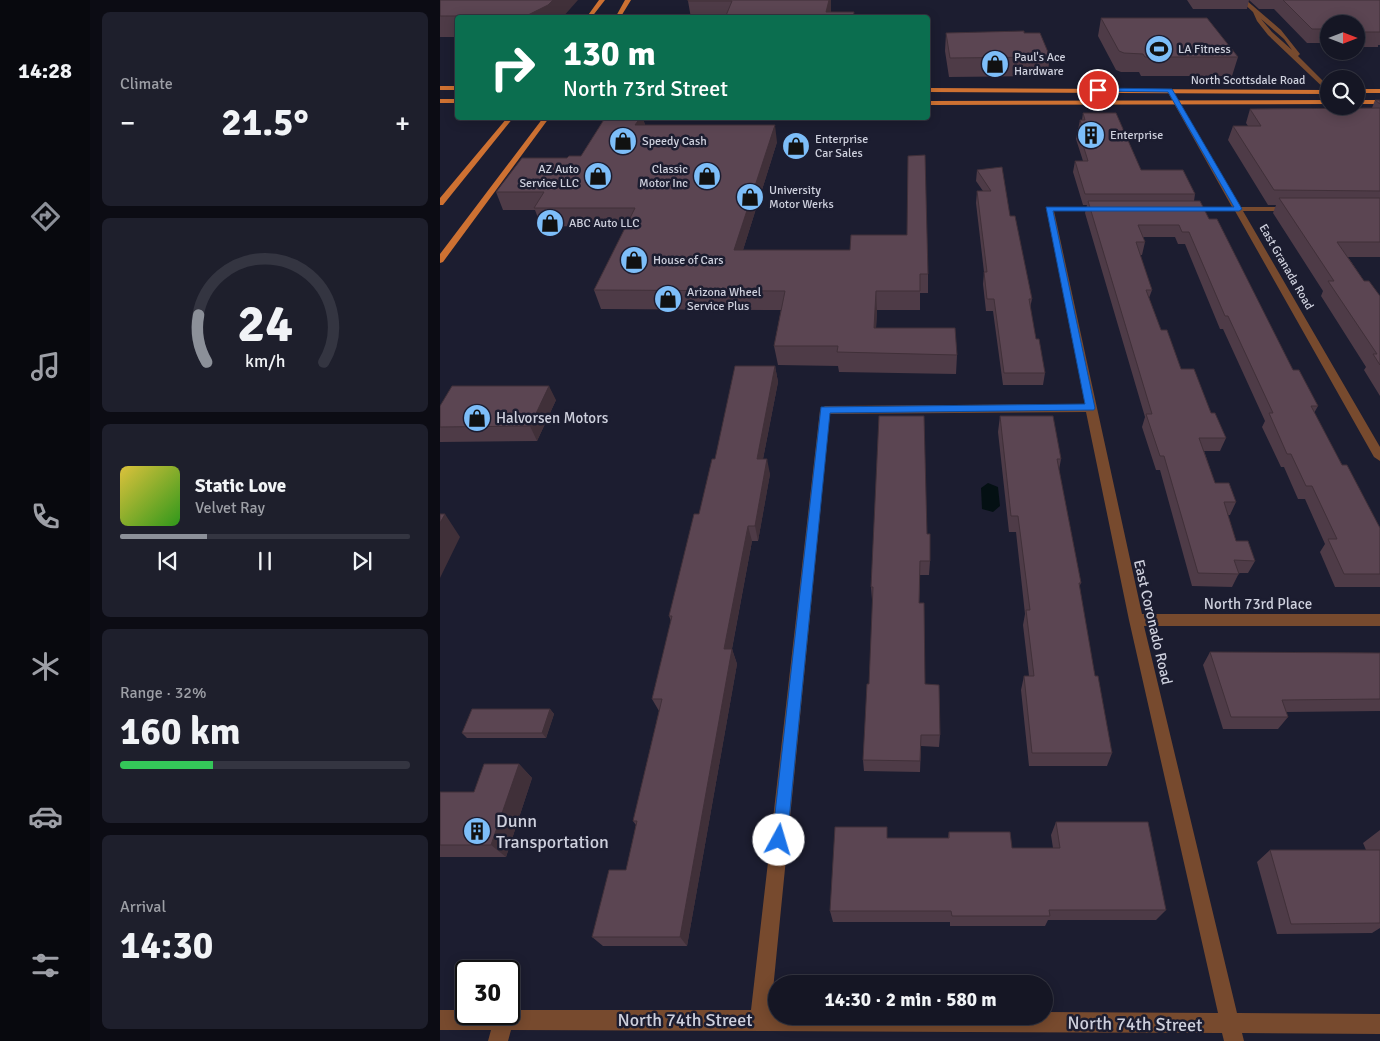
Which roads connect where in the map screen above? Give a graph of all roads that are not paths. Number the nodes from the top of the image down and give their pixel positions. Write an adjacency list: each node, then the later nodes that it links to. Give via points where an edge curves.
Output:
1 (602, 0): 5 (main road)
2 (628, 0): 6 (main road)
3 (1243, 0): 4 (street)
4 (1255, 13): 7 (street, via 1277,43); 7 (street, via 1282,33)
5 (590, 15)
6 (619, 15)
7 (1301, 61): 8 (street)
8 (1320, 81)
9 (440, 88): 10 (main road)
10 (455, 88)
11 (930, 90): 12 (main road, North Scottsdale Road)
12 (1170, 90): 13 (main road, North Scottsdale Road); 18 (street, East Granada Road)
13 (1320, 91)
14 (1365, 92): 15 (main road)
15 (1380, 92)
16 (440, 101): 17 (main road)
17 (455, 102)
18 (1176, 102): 19 (main road, North Scottsdale Road); 22 (main road, North Scottsdale Road); 28 (street, East Granada Road)
19 (1320, 102)
20 (1365, 102): 21 (main road)
21 (1380, 102)
22 (930, 103)
23 (508, 120): 25 (main road)
24 (545, 120): 30 (main road)
25 (440, 203)
26 (1114, 209): 31 (street, East Coronado Road, via 1049,209)
27 (1180, 209): 28 (street)
28 (1239, 209): 29 (street); 32 (street, East Granada Road)
29 (1303, 209)
30 (440, 260)
31 (1090, 408): 33 (street, East Coronado Road); 37 (street, via 825,410)
32 (1380, 457)
33 (1136, 620): 34 (street, North 73rd Place); 41 (street, East Coronado Road)
34 (1380, 620)
35 (440, 1020): 36 (street, North 74th Street)
36 (455, 1020)
37 (760, 1020): 38 (street, North 74th Street); 41 (street, North 74th Street)
38 (520, 1021)
39 (1380, 1024): 41 (street, North 74th Street)
40 (502, 1025): 42 (street)
41 (1232, 1033)
42 (498, 1041)

